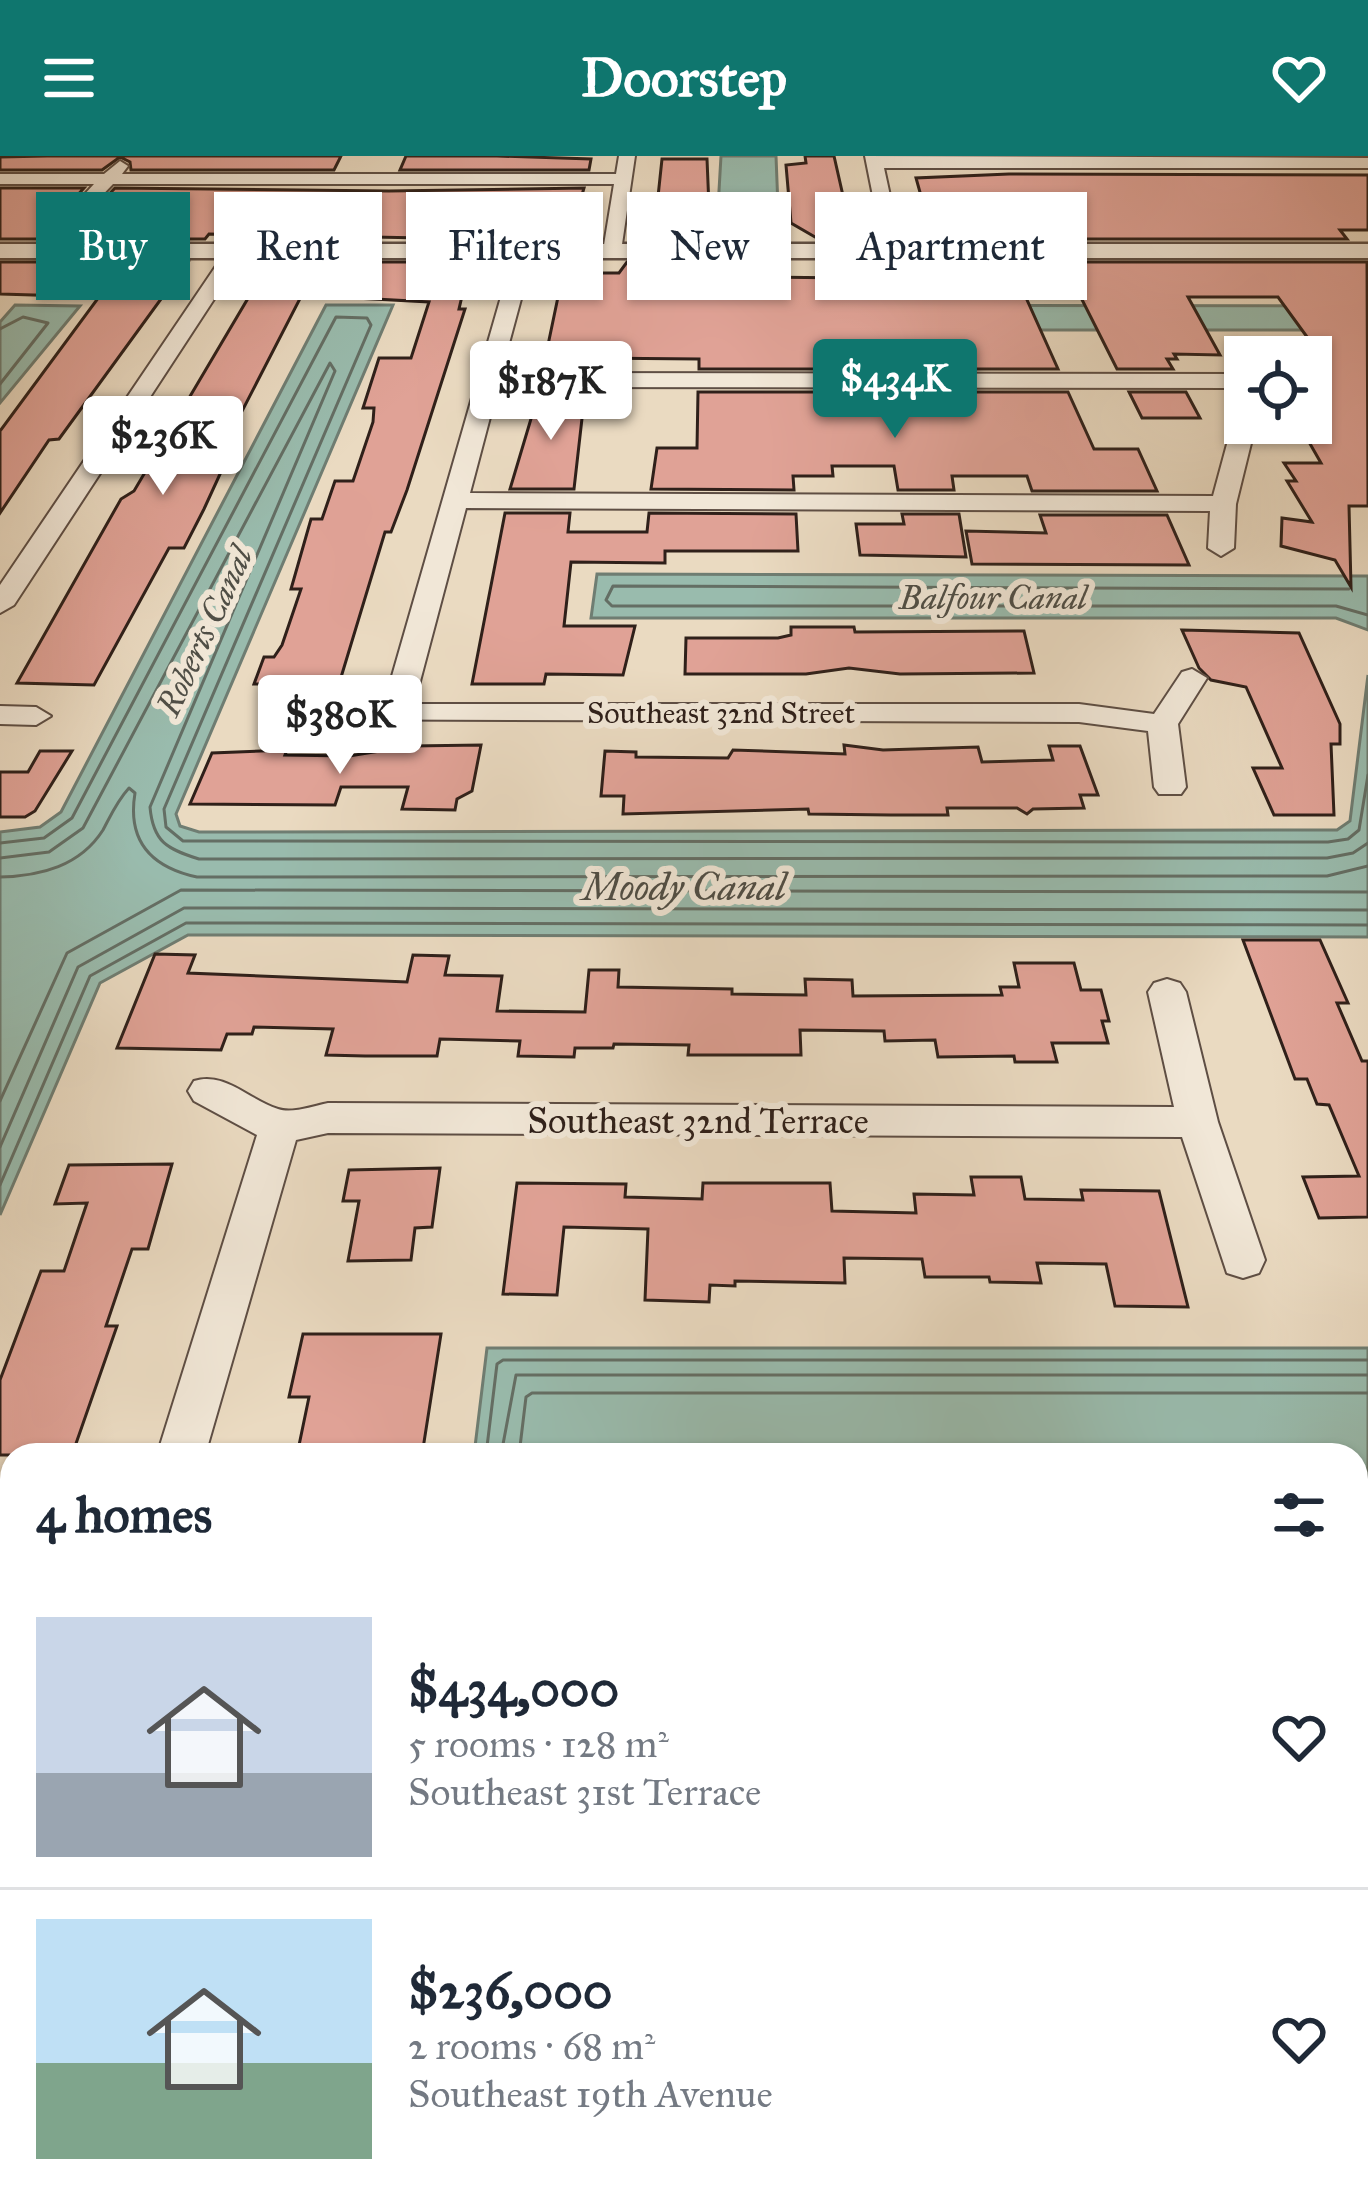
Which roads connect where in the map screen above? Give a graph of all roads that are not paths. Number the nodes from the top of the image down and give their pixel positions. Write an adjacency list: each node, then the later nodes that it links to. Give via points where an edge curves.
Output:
1 (129, 156): 7 (street)
2 (380, 156): 8 (street)
3 (627, 156): 9 (street)
4 (874, 159): 5 (street); 11 (street)
5 (1368, 163)
6 (0, 178): 7 (street)
7 (110, 179): 8 (street); 10 (street)
8 (366, 179): 9 (street)
9 (623, 179): 17 (street)
10 (98, 192)
11 (881, 192)
12 (0, 251): 14 (street)
13 (1368, 251): 20 (street)
14 (36, 256)
15 (36, 256): 22 (street)
16 (603, 256): 17 (street)
17 (612, 256): 18 (street)
18 (815, 256)
19 (1087, 256): 20 (street)
20 (1338, 256): 21 (street)
21 (1368, 261)
22 (0, 262)
23 (214, 284): 31 (street)
24 (511, 300): 25 (street)
25 (490, 380): 26 (street); 28 (street)
26 (1224, 381)
27 (1239, 444): 29 (street)
28 (457, 500): 29 (street); 33 (street)
29 (1222, 503): 30 (street)
30 (1221, 548)
31 (0, 605)
32 (1192, 677): 37 (street)
33 (397, 712): 34 (street, Southeast 32nd Street); 37 (street, Southeast 32nd Street, via 1079,713)
34 (278, 713)
35 (0, 716): 36 (street)
36 (36, 716)
37 (1163, 724): 38 (street)
38 (1170, 787)
39 (1167, 992): 41 (street)
40 (208, 1091): 42 (street)
41 (1198, 1123): 42 (street, Southeast 32nd Terrace, via 328,1118); 43 (street)
42 (279, 1128): 44 (street)
43 (1243, 1260)
44 (185, 1443)

